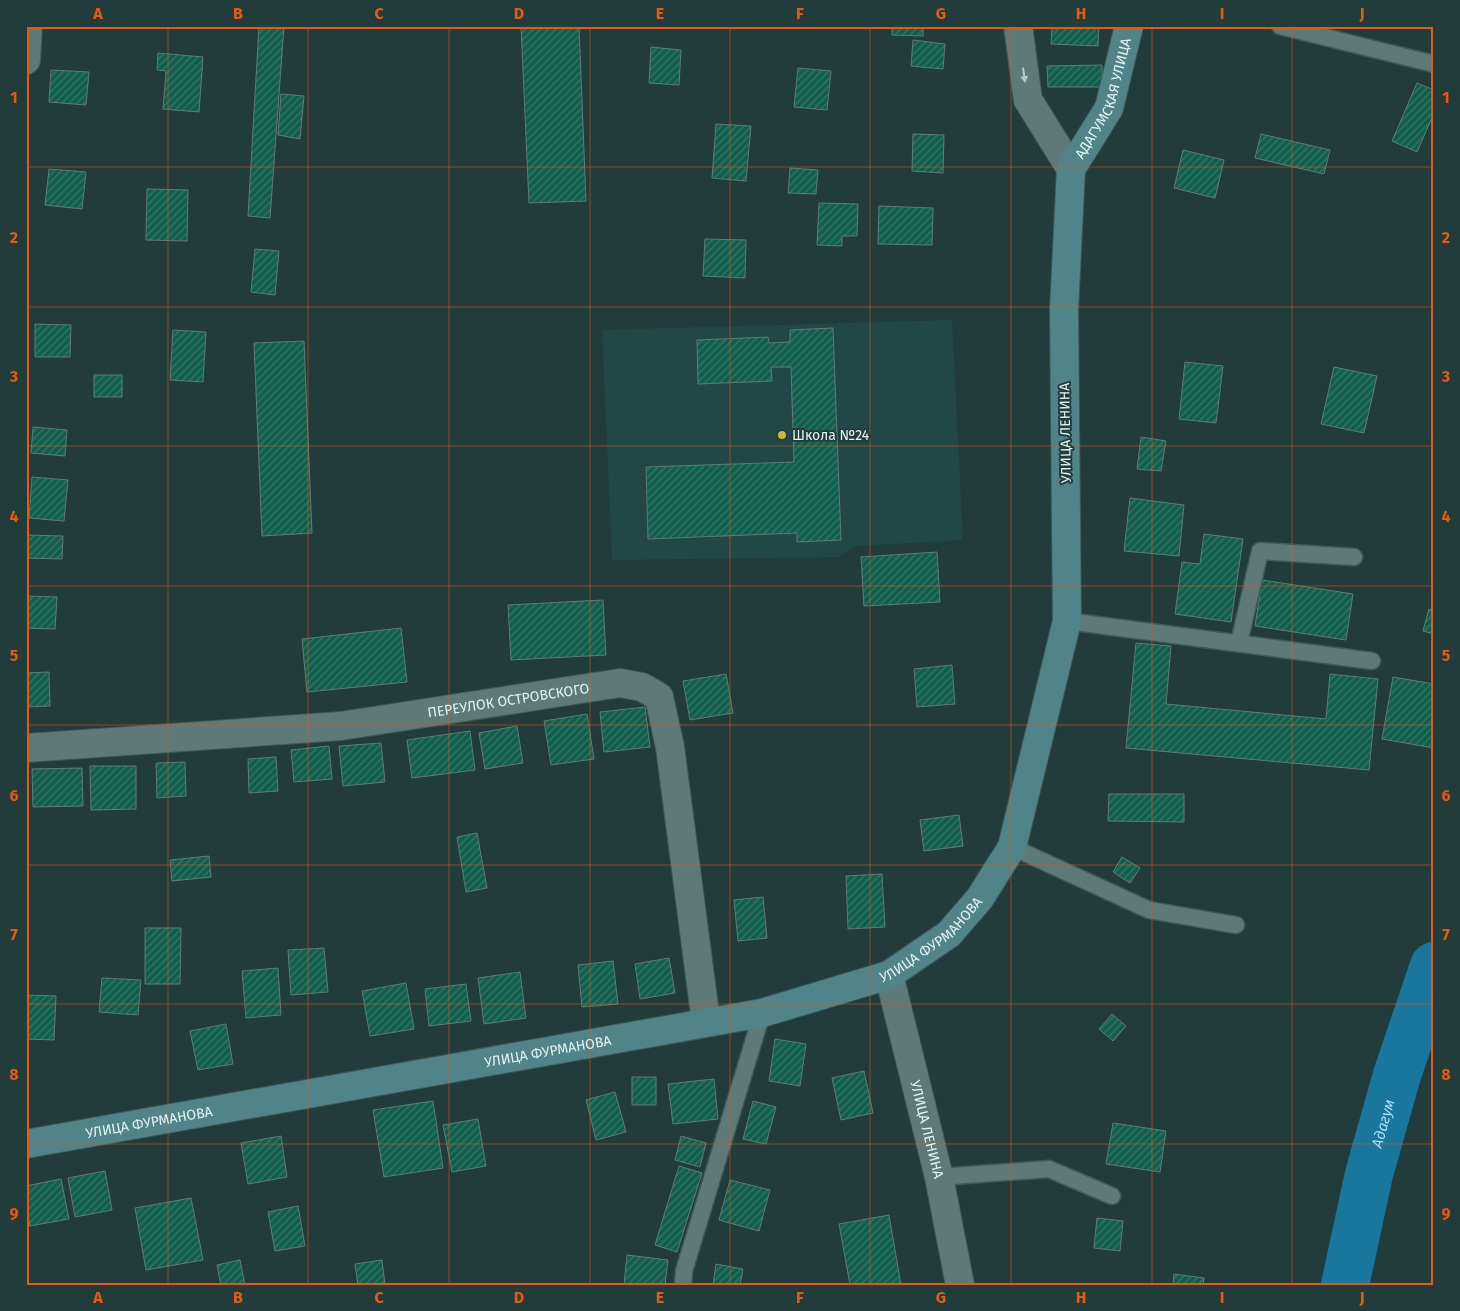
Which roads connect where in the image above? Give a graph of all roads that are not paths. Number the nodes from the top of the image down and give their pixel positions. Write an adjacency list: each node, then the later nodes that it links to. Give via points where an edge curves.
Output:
1 (28, 26): 5 (street)
2 (1018, 26): 7 (street, one-way to 7, via 1028,100)
3 (1129, 26): 7 (main road, АДАГУМСКАЯ УЛИЦА, via 1109,108)
4 (1280, 26): 6 (lane)
5 (26, 60)
6 (1434, 64)
7 (1070, 169): 9 (main road, УЛИЦА ЛЕНИНА, via 1064,310)
8 (1354, 557): 10 (lane, via 1260,551)
9 (1067, 621): 10 (lane); 13 (main road, УЛИЦА ЛЕНИНА)
10 (1239, 643): 11 (lane)
11 (1372, 661)
12 (26, 748): 17 (street, ПЕРЕУЛОК ОСТРОВСКОГО, via 340,726 620,683 642,687 659,697 670,747)
13 (1012, 847): 14 (lane, via 1148,910); 15 (main road, УЛИЦА ФУРМАНОВА, via 980,898 949,934)
14 (1236, 925)
15 (889, 975): 16 (main road, УЛИЦА ФУРМАНОВА); 19 (street, УЛИЦА ЛЕНИНА)
16 (762, 1013): 17 (main road, УЛИЦА ФУРМАНОВА); 21 (lane, via 684,1271)
17 (706, 1022): 18 (main road, УЛИЦА ФУРМАНОВА)
18 (26, 1144)
19 (939, 1177): 20 (lane, via 1049,1169); 22 (street, УЛИЦА ЛЕНИНА)
20 (1112, 1196)
21 (683, 1285)
22 (960, 1285)

